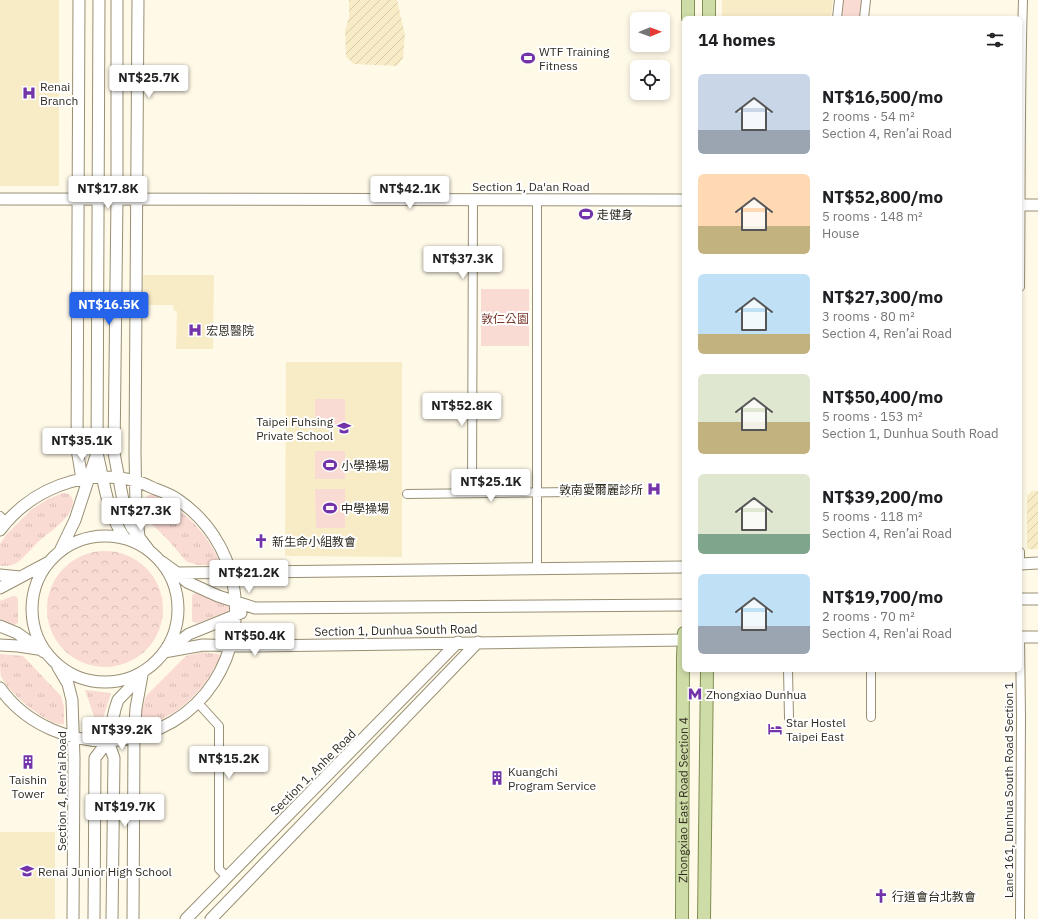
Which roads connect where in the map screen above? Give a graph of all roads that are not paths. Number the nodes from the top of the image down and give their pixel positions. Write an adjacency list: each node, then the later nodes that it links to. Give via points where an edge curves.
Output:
1 (79, 0): 19 (main road)
2 (99, 0): 15 (main road)
3 (117, 0): 16 (main road)
4 (138, 0): 17 (main road)
5 (688, 0): 10 (main road)
6 (709, 0): 11 (main road)
7 (839, 0): 12 (street)
8 (866, 0): 13 (street)
9 (1023, 0): 14 (street)
10 (688, 16)
11 (709, 16)
12 (837, 16)
13 (864, 16)
14 (1022, 38)
15 (99, 198): 16 (main road, Section 1, Da'an Road); 19 (main road, Section 1, Da'an Road); 25 (main road)
16 (118, 198): 17 (main road, Section 1, Da'an Road); 27 (main road, via 114,453)
17 (137, 198): 20 (main road, Section 1, Da'an Road); 29 (main road)
18 (0, 199): 19 (main road, Section 1, Da'an Road)
19 (78, 199): 28 (main road, via 77,449)
20 (473, 199): 21 (main road, Section 1, Da'an Road); 31 (street)
21 (537, 199): 22 (main road, Section 1, Da'an Road); 32 (street)
22 (682, 200)
23 (1022, 205): 24 (main road)
24 (1038, 205)
25 (97, 453): 26 (main road); 28 (main road)
26 (103, 477): 27 (main road); 28 (main road); 35 (main road, via 112,515)
27 (120, 478): 29 (main road); 36 (main road, via 126,516)
28 (85, 479): 34 (main road, via 63,484 39,495); 37 (main road, via 75,520)
29 (136, 481): 36 (main road); 45 (main road, via 177,499 194,512 220,546)
30 (574, 492): 32 (street)
31 (472, 493): 32 (street); 33 (street)
32 (537, 493): 44 (street)
33 (407, 494)
34 (2, 522)
35 (124, 537): 37 (main road, via 91,536); 38 (main road)
36 (139, 537): 38 (main road)
37 (62, 549): 40 (main road)
38 (148, 549): 39 (main road)
39 (162, 562): 46 (main road, Section 1, Dunhua South Road); 65 (main road, via 172,578 178,597 174,635)
40 (48, 563): 48 (main road); 64 (main road, via 40,575 32,602 32,616)
41 (1022, 564): 42 (main road)
42 (1038, 564)
43 (682, 567): 44 (main road)
44 (537, 569): 45 (main road)
45 (231, 572): 46 (main road); 52 (main road)
46 (177, 573): 52 (main road, Section 1, Dunhua South Road, via 187,582)
47 (0, 575): 48 (main road)
48 (20, 577): 49 (main road)
49 (0, 588)
50 (1022, 599): 51 (main road)
51 (1038, 599)
52 (236, 602): 54 (main road, Section 1, Dunhua South Road); 55 (main road)
53 (682, 605): 54 (main road, Section 1, Dunhua South Road)
54 (255, 608): 55 (main road, Section 1, Dunhua South Road)
55 (236, 614): 63 (main road); 65 (main road, Section 1, Dunhua South Road, via 188,634)
56 (0, 626): 64 (main road, via 17,633)
57 (1022, 637): 58 (main road)
58 (1038, 637)
59 (682, 640): 61 (main road, Section 1, Dunhua South Road)
60 (458, 642): 61 (main road, Section 1, Dunhua South Road); 63 (main road, Section 1, Dunhua South Road); 80 (main road, Section 1, Anhe Road)
61 (478, 642): 86 (main road)
62 (0, 645): 64 (main road)
63 (232, 645): 65 (main road, Section 1, Dunhua South Road, via 203,645); 74 (main road, via 219,674)
64 (44, 652): 66 (main road, Section 4, Ren'ai Road)
65 (164, 652): 72 (main road)
66 (57, 666): 72 (main road, via 83,679 108,683); 77 (main road, Section 4, Ren'ai Road, via 68,684 72,700)
67 (683, 672): 87 (main road, Zhongxiao East Road Section 4)
68 (707, 672): 88 (main road, Zhongxiao East Road Section 4)
69 (788, 672): 76 (street)
70 (871, 672): 75 (street)
71 (1020, 672): 89 (street, Lane 161, Dunhua South Road Section 1)
72 (143, 673): 78 (main road, via 136,708); 79 (main road, via 118,700)
73 (0, 688): 77 (main road, via 14,705 36,722 60,734)
74 (198, 702): 78 (main road, via 168,725); 80 (street, via 219,726 219,869)
75 (871, 717)
76 (789, 718)
77 (74, 737): 79 (main road); 81 (main road, Section 4, Ren'ai Road)
78 (134, 738): 79 (main road); 84 (main road)
79 (108, 741): 82 (main road, via 95,758); 83 (main road, via 114,758)
80 (227, 877): 85 (main road, Section 1, Anhe Road)
81 (74, 919)
82 (94, 919)
83 (112, 919)
84 (133, 919)
85 (186, 919)
86 (211, 919)
87 (682, 919)
88 (704, 919)
89 (1020, 919)

